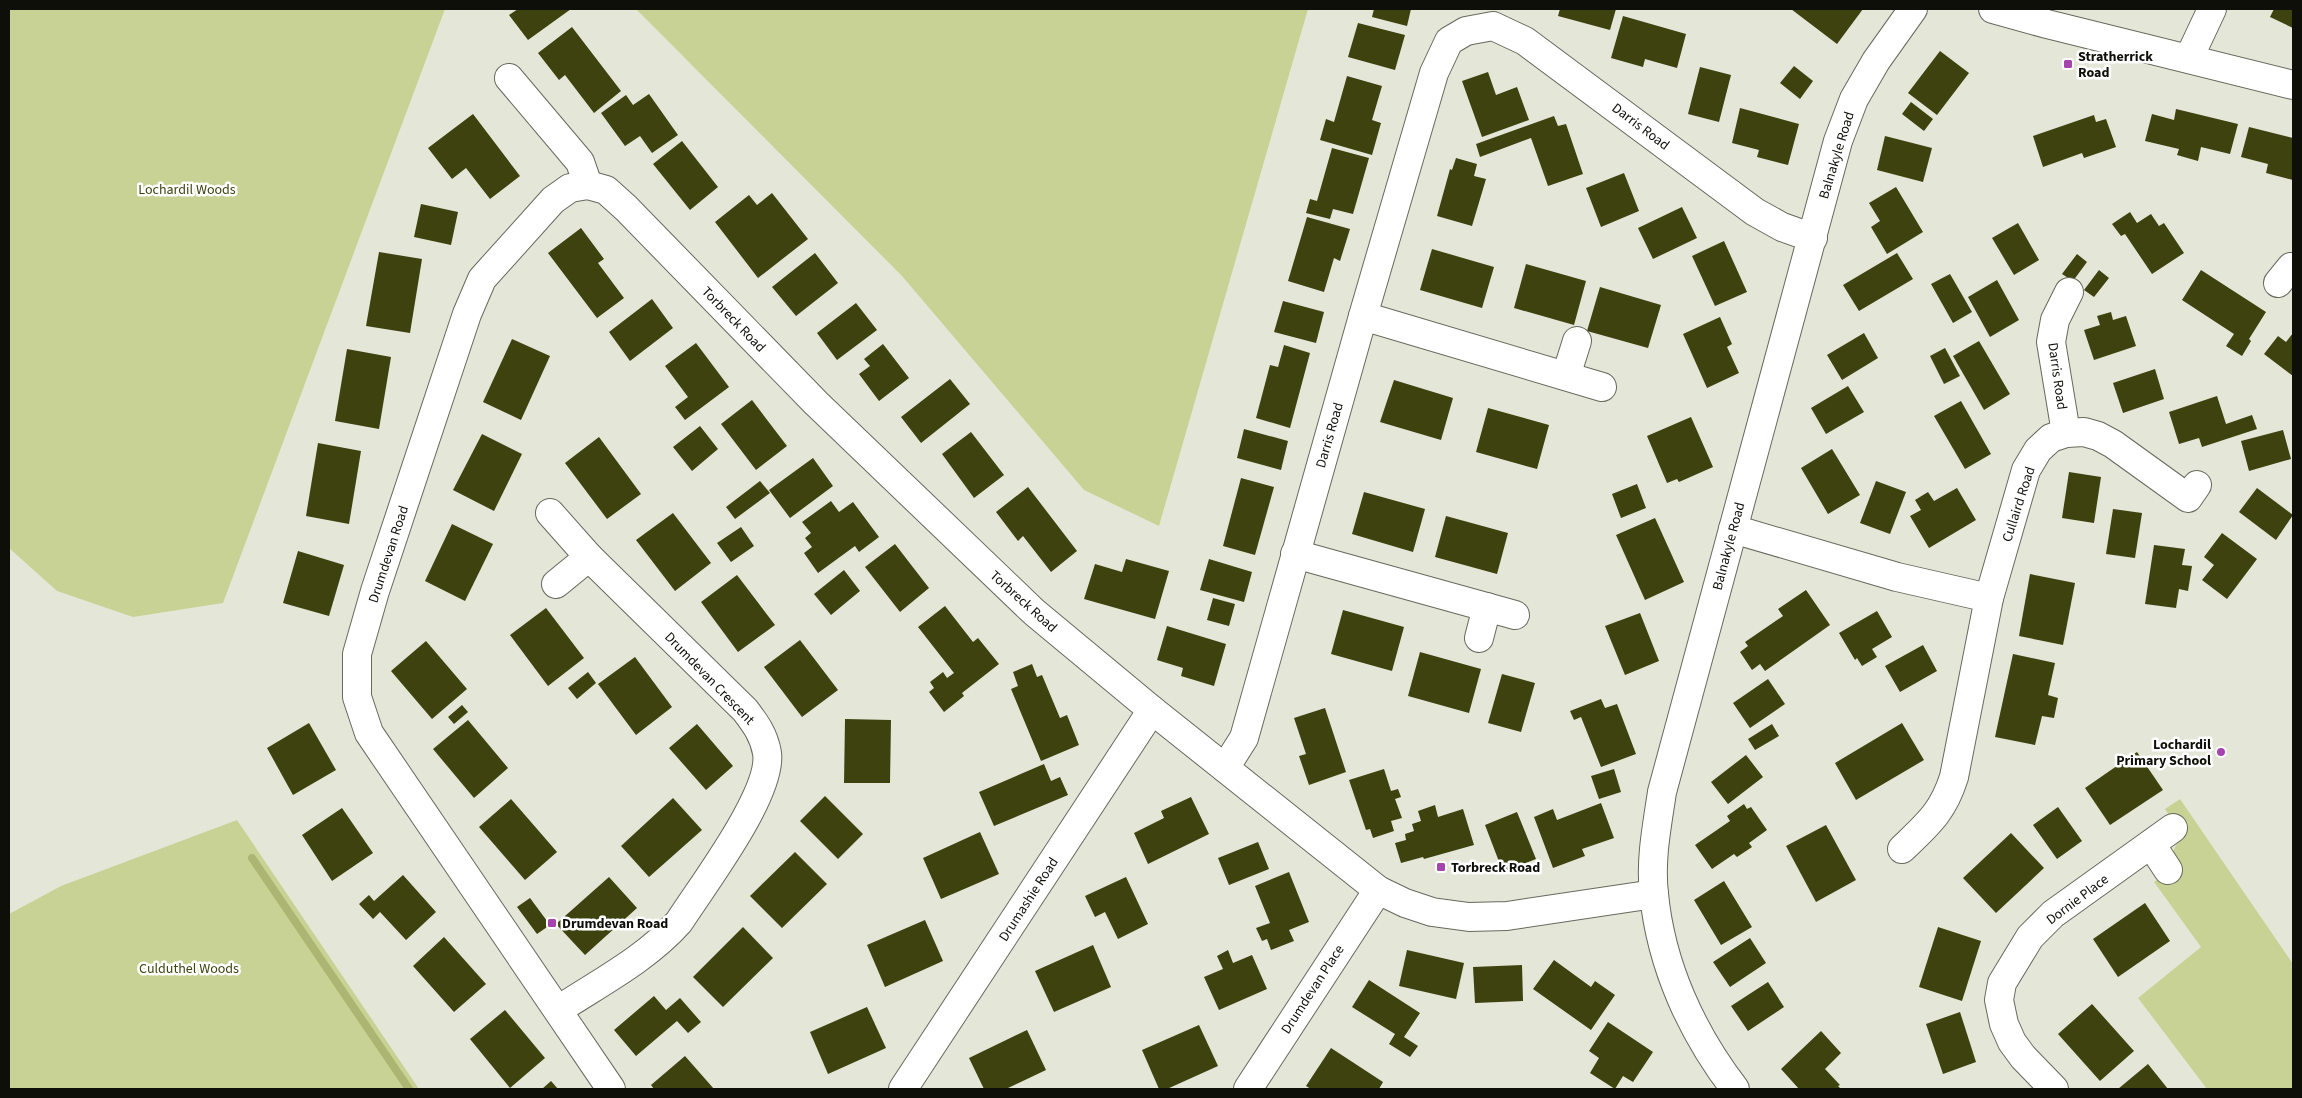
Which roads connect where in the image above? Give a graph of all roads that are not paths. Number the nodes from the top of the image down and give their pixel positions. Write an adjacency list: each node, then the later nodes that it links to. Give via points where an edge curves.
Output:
1 (1913, 9): 9 (street, Balnakyle Road, via 1854,100 1838,141)
2 (1993, 9): 5 (street)
3 (2212, 9): 5 (street)
4 (1465, 20): 9 (street, Darris Road, via 1493,26 1525,41 1755,212); 11 (street, Darris Road, via 1449,41 1434,73)
5 (2189, 58): 7 (street)
6 (509, 78): 8 (street, via 580,162)
7 (2293, 85)
8 (588, 185): 26 (street, Torbreck Road, via 606,190 626,208 816,403 1034,612); 34 (street, Drumdevan Road, via 570,188 553,200 482,279 457,342 357,654 357,697 369,733)
9 (1813, 238): 18 (street, Balnakyle Road)
10 (2071, 293): 15 (street, Darris Road, via 2055,320 2051,342)
11 (1363, 316): 13 (street); 19 (street, Darris Road)
12 (1576, 341): 13 (street)
13 (1566, 376): 14 (street)
14 (1602, 387)
15 (2066, 434): 16 (street, Cullaird Road, via 2084,432 2113,444 2188,498); 22 (street, Cullaird Road, via 2051,438 2038,450 2026,470)
16 (2197, 484)
17 (550, 513): 20 (street, Drumdevan Crescent)
18 (1733, 529): 22 (street, via 1888,574); 33 (street, Balnakyle Road, via 1662,792 1654,845)
19 (1295, 554): 23 (street); 27 (street, Darris Road, via 1244,738)
20 (589, 557): 21 (street); 34 (street, Drumdevan Crescent, via 745,710 760,730 767,755 764,780 754,805 679,922 648,950)
21 (556, 584)
22 (1989, 598): 30 (street, Cullaird Road, via 1954,777 1947,798 1935,817)
23 (1487, 607): 24 (street); 25 (street)
24 (1515, 615)
25 (1478, 638)
26 (1152, 710): 27 (street, Torbreck Road); 36 (street, Drumashie Road)
27 (1225, 768): 32 (street, Torbreck Road)
28 (2173, 828): 29 (street, Dornie Place)
29 (2151, 844): 31 (street); 39 (street, Dornie Place, via 2053,914 2030,938 2002,983 1999,1000 2012,1042)
30 (1902, 849)
31 (2168, 870)
32 (1378, 890): 33 (street, Torbreck Road, via 1432,912 1469,917 1507,916); 37 (street, Drumdevan Place)
33 (1654, 894): 38 (street, Balnakyle Road, via 1665,953 1686,1013)
34 (558, 1010): 35 (street, Drumdevan Road)
35 (611, 1089)
36 (903, 1089)
37 (1248, 1089)
38 (1735, 1089)
39 (2054, 1089)

